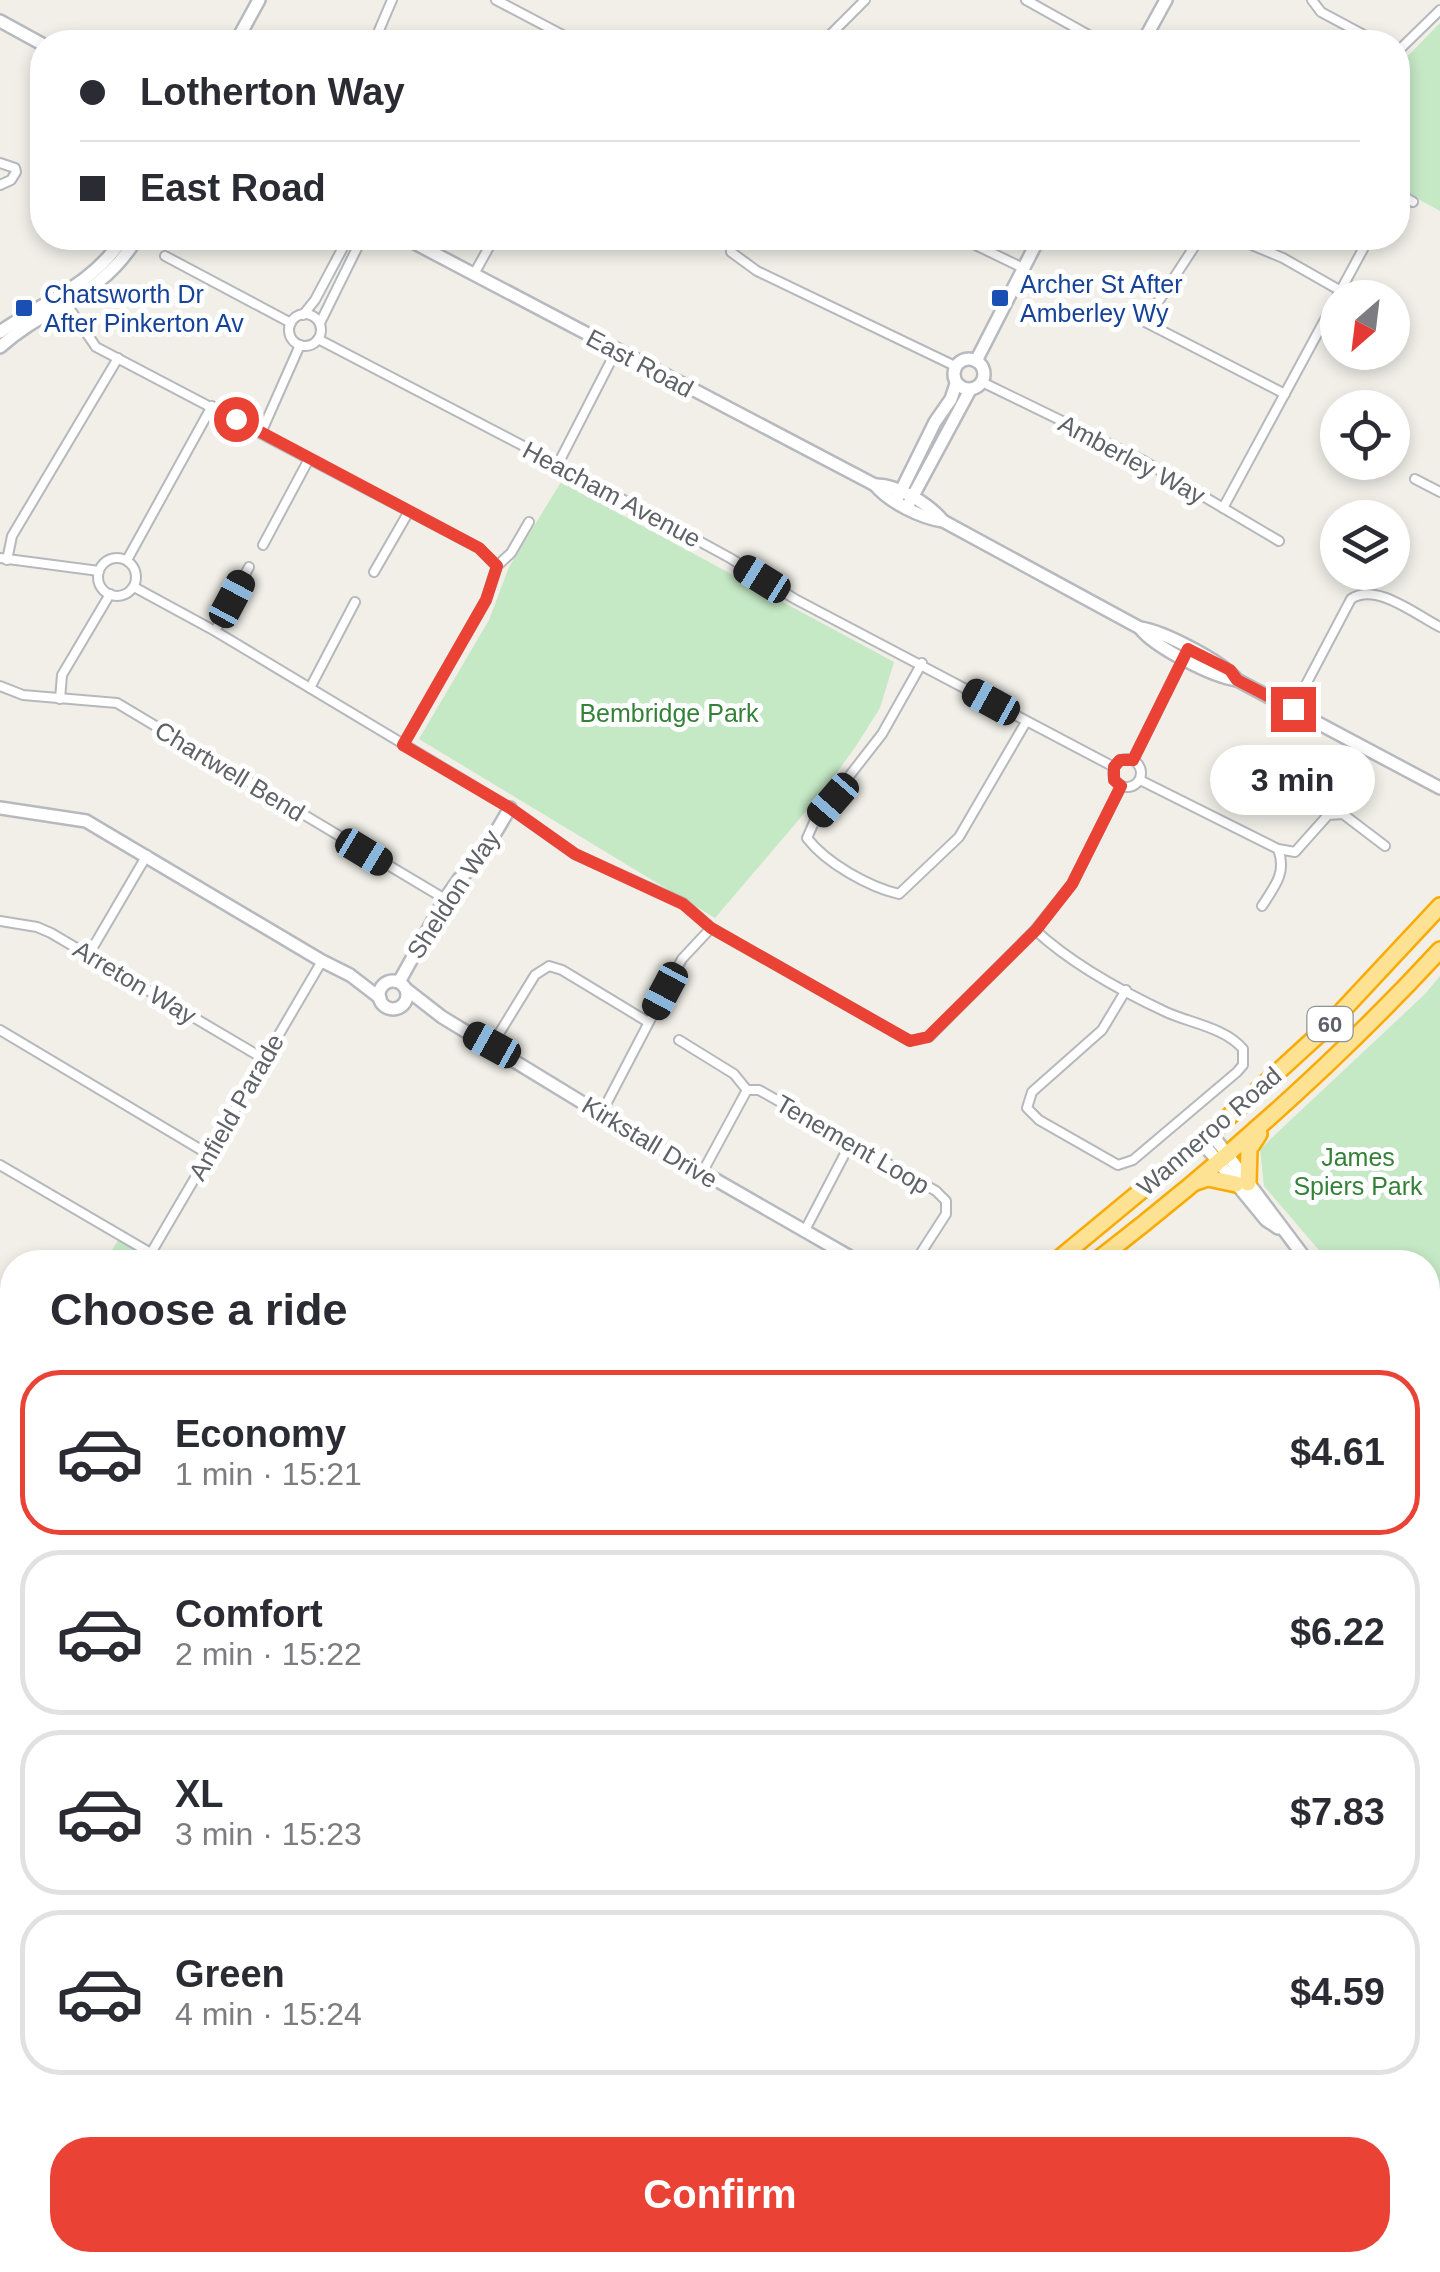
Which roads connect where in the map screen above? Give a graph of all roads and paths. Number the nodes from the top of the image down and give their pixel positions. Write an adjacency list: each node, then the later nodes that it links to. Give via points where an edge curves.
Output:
1 (392, 0): 11 (street)
2 (496, 0): 12 (street)
3 (865, 0): 13 (street)
4 (1026, 0): 14 (street)
5 (1166, 0): 15 (street)
6 (1312, 0): 16 (street)
7 (255, 2): 10 (street)
8 (1440, 10): 18 (street)
9 (0, 21): 17 (street)
10 (242, 30)
11 (377, 30)
12 (553, 30)
13 (835, 30)
14 (1079, 30)
15 (1150, 30)
16 (1355, 30)
17 (30, 37)
18 (1410, 39)
19 (0, 163): 20 (street, via 16,172)
20 (0, 184)
21 (1410, 200): 22 (street)
22 (1414, 202)
23 (114, 250): 40 (street)
24 (128, 250): 40 (street, via 107,276)
25 (342, 250): 41 (street)
26 (356, 250): 43 (street)
27 (429, 250): 37 (street, East Road)
28 (487, 250): 37 (street)
29 (731, 250): 51 (street, via 757,271)
30 (986, 250): 36 (street)
31 (1032, 250): 36 (street)
32 (1192, 250): 55 (street, via 1145,322)
33 (1264, 250): 38 (street)
34 (1363, 250): 39 (street)
35 (165, 256): 42 (street)
36 (1021, 267): 50 (street)
37 (474, 274): 48 (street, East Road)
38 (1321, 280)
39 (1346, 280)
40 (65, 300): 46 (street); 49 (street, via 90,342)
41 (303, 315): 42 (street); 43 (street)
42 (291, 323): 47 (street)
43 (319, 324): 45 (street)
44 (1320, 328): 55 (street)
45 (318, 339): 47 (street); 59 (street, Heacham Avenue)
46 (1, 340)
47 (300, 346): 57 (street)
48 (616, 350): 59 (street); 62 (street, East Road)
49 (118, 358): 56 (street); 68 (street)
50 (976, 361): 51 (street); 52 (street)
51 (956, 366): 53 (street)
52 (982, 382): 54 (street); 63 (street, Amberley Way, via 1142,460)
53 (956, 384): 54 (street); 62 (street)
54 (970, 390): 62 (street)
55 (1285, 394): 63 (street)
56 (212, 406): 57 (street); 69 (street)
57 (261, 433): 58 (street)
58 (309, 459): 64 (street); 67 (street)
59 (558, 464): 80 (street, Heacham Avenue)
60 (1415, 479): 61 (street)
61 (1440, 492)
62 (904, 500): 79 (street, East Road, via 1140,628 1146,638)
63 (1223, 508): 66 (street, Amberley Way)
64 (408, 512): 70 (street, via 479,548); 73 (street)
65 (529, 522): 70 (street)
66 (1279, 541)
67 (262, 545)
68 (4, 559): 72 (street)
69 (128, 560): 72 (street, via 108,560); 74 (street)
70 (497, 566): 86 (street, via 486,600)
71 (249, 568): 78 (street)
72 (99, 571): 75 (street)
73 (374, 572)
74 (134, 586): 75 (street, via 123,595); 78 (street)
75 (110, 594): 83 (street, via 62,675)
76 (354, 602): 82 (street)
77 (1440, 628): 84 (street, via 1361,592)
78 (216, 631): 82 (street)
79 (1186, 653): 84 (street, East Road); 87 (street)
80 (922, 663): 85 (street, Heacham Avenue); 85 (street, via 882,734 807,838 818,852 884,890 899,894 960,837)
81 (0, 686): 83 (street, Chartwell Bend)
82 (310, 688): 86 (street)
83 (60, 699): 97 (street, Chartwell Bend, via 117,703)
84 (1293, 709): 91 (street, East Road)
85 (1026, 722): 88 (street, Heacham Avenue)
86 (403, 745): 93 (street)
87 (1133, 760): 88 (street); 89 (street)
88 (1114, 767): 90 (street)
89 (1140, 780): 90 (street); 95 (street)
90 (1121, 786): 102 (street, via 1072,884)
91 (1440, 788)
92 (0, 808): 96 (street, Kirkstall Drive, via 86,822)
93 (510, 808): 97 (street, Sheldon Way, via 478,862); 101 (street, via 575,854 683,904)
94 (1385, 846): 95 (street, via 1344,814 1328,815 1295,852)
95 (1278, 849): 98 (street, via 1281,876)
96 (147, 855): 104 (street); 105 (street, Kirkstall Drive)
97 (445, 899): 107 (street, Sheldon Way)
98 (1262, 906)
99 (1440, 906): 120 (highway, Wanneroo Road / 60, via 1328,1026)
100 (0, 921): 104 (street, Arreton Way, via 36,926)
101 (711, 928): 102 (street, via 910,1041 928,1037); 112 (street, via 682,960)
102 (1036, 930): 108 (street, via 1058,951)
103 (1440, 950): 119 (highway, Wanneroo Road / 60)
104 (89, 954): 116 (street, Arreton Way)
105 (322, 961): 106 (street, Kirkstall Drive); 116 (street, Anfield Parade)
106 (350, 974): 107 (street, Kirkstall Drive); 109 (street, Kirkstall Drive)
107 (398, 984): 109 (street, via 381,989); 110 (street, via 406,1000); 111 (street, Kirkstall Drive)
108 (1126, 990): 108 (street, via 1225,1035 1244,1056 1243,1065 1211,1094 1133,1160 1118,1164 1027,1108 1032,1092 1102,1030)
109 (380, 998): 110 (street, via 388,1007)
110 (401, 1006): 111 (street, Kirkstall Drive)
111 (442, 1017): 115 (street, Kirkstall Drive)
112 (648, 1022): 115 (street, via 548,966 539,970); 118 (street)
113 (0, 1030): 122 (street)
114 (679, 1040): 117 (street, Tenement Loop, via 734,1074)
115 (492, 1045): 118 (street, Kirkstall Drive)
116 (264, 1059): 122 (street, Anfield Parade)
117 (747, 1090): 121 (street, Tenement Loop, via 759,1090); 125 (street, Tenement Loop)
118 (601, 1114): 125 (street, Kirkstall Drive)
119 (1274, 1115): 123 (highway, Wanneroo Road / 60); 126 (highway, via 1249,1149)
120 (1206, 1137): 123 (street); 133 (highway, Wanneroo Road / 60)
121 (852, 1142): 128 (street); 132 (street, Tenement Loop, via 946,1201 946,1214)
122 (208, 1154): 130 (street, Anfield Parade)
123 (1221, 1160): 126 (street); 127 (highway, Wanneroo Road / 60)
124 (0, 1165): 129 (street)
125 (702, 1173): 128 (street, Kirkstall Drive)
126 (1242, 1184): 127 (highway, via 1208,1178); 135 (street, via 1266,1220)
127 (1189, 1185): 134 (highway, Wanneroo Road / 60)
128 (804, 1232): 131 (street, Kirkstall Drive)
129 (146, 1250)
130 (153, 1250)
131 (837, 1250)
132 (922, 1250)
133 (1069, 1250)
134 (1110, 1250)
135 (1298, 1250)

